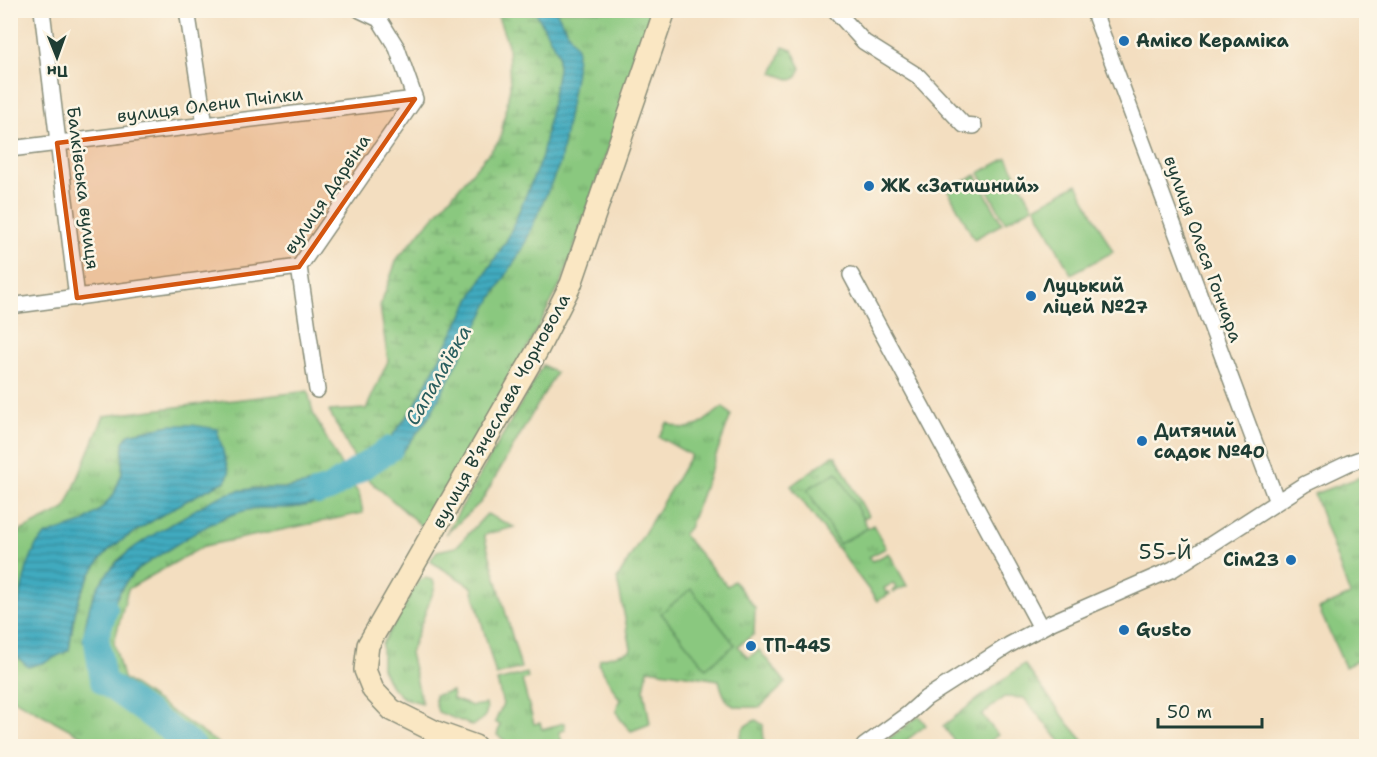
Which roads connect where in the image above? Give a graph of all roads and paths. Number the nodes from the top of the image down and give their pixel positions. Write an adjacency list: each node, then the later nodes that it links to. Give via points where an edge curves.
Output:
1 (42, 10): 10 (street, Балківська вулиця)
2 (187, 10): 8 (street)
3 (360, 10): 7 (street, via 379,19 397,48)
4 (665, 10): 20 (street, вулиця Вʼячеслава Чорновола, via 571,284 537,351 368,645 365,670 373,690 392,710)
5 (835, 10): 9 (street, via 864,42 918,76 964,124)
6 (1099, 10): 18 (street, вулиця Олеся Гончара, via 1095,15)
7 (415, 99): 8 (street, вулиця Олени Пчілки); 12 (street, вулиця Дарвіна)
8 (205, 125): 10 (street, вулиця Олени Пчілки)
9 (974, 126)
10 (57, 143): 11 (street, вулиця Олени Пчілки); 14 (street, Балківська вулиця)
11 (10, 149)
12 (299, 267): 14 (street); 16 (street, вулиця Дарвіна)
13 (851, 275): 19 (street)
14 (77, 298): 15 (street)
15 (10, 306)
16 (316, 390)
17 (1366, 457): 18 (street, via 1305,484)
18 (1277, 502): 19 (street, via 1173,569)
19 (1041, 628): 21 (street, via 926,698)
20 (474, 747)
21 (864, 747)

